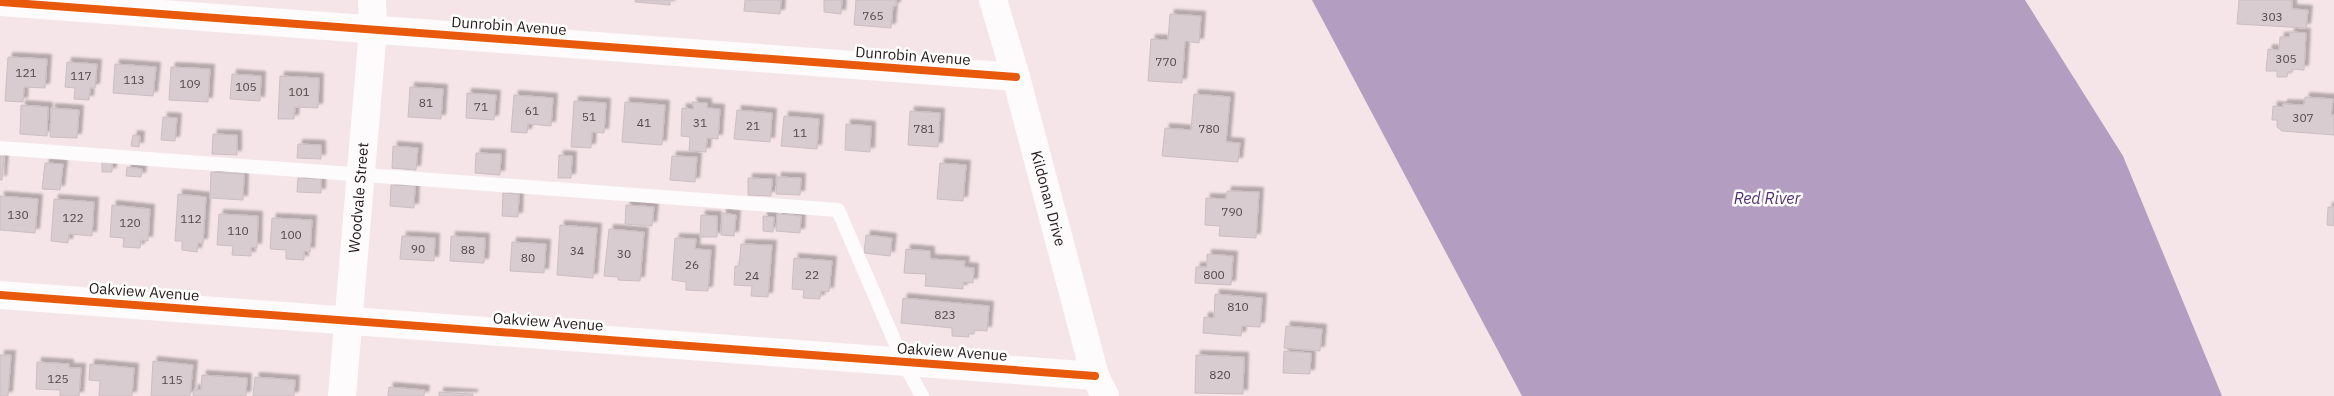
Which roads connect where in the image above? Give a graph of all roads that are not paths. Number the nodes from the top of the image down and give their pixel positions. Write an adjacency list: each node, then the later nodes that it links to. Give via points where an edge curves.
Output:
1 (372, 0): 4 (street, Woodvale Street)
2 (993, 0): 5 (street, Kildonan Drive)
3 (0, 2): 4 (street, Dunrobin Avenue)
4 (373, 30): 5 (street, Dunrobin Avenue); 7 (street, Woodvale Street)
5 (1016, 77): 11 (street, Kildonan Drive)
6 (0, 148): 7 (lane)
7 (360, 175): 9 (street, Woodvale Street); 10 (lane, via 838,210)
8 (0, 295): 9 (street, Oakview Avenue)
9 (349, 320): 10 (street, Oakview Avenue); 12 (street, Woodvale Street)
10 (904, 363): 11 (street, Oakview Avenue); 13 (lane)
11 (1100, 386)
12 (342, 396)
13 (922, 396)

